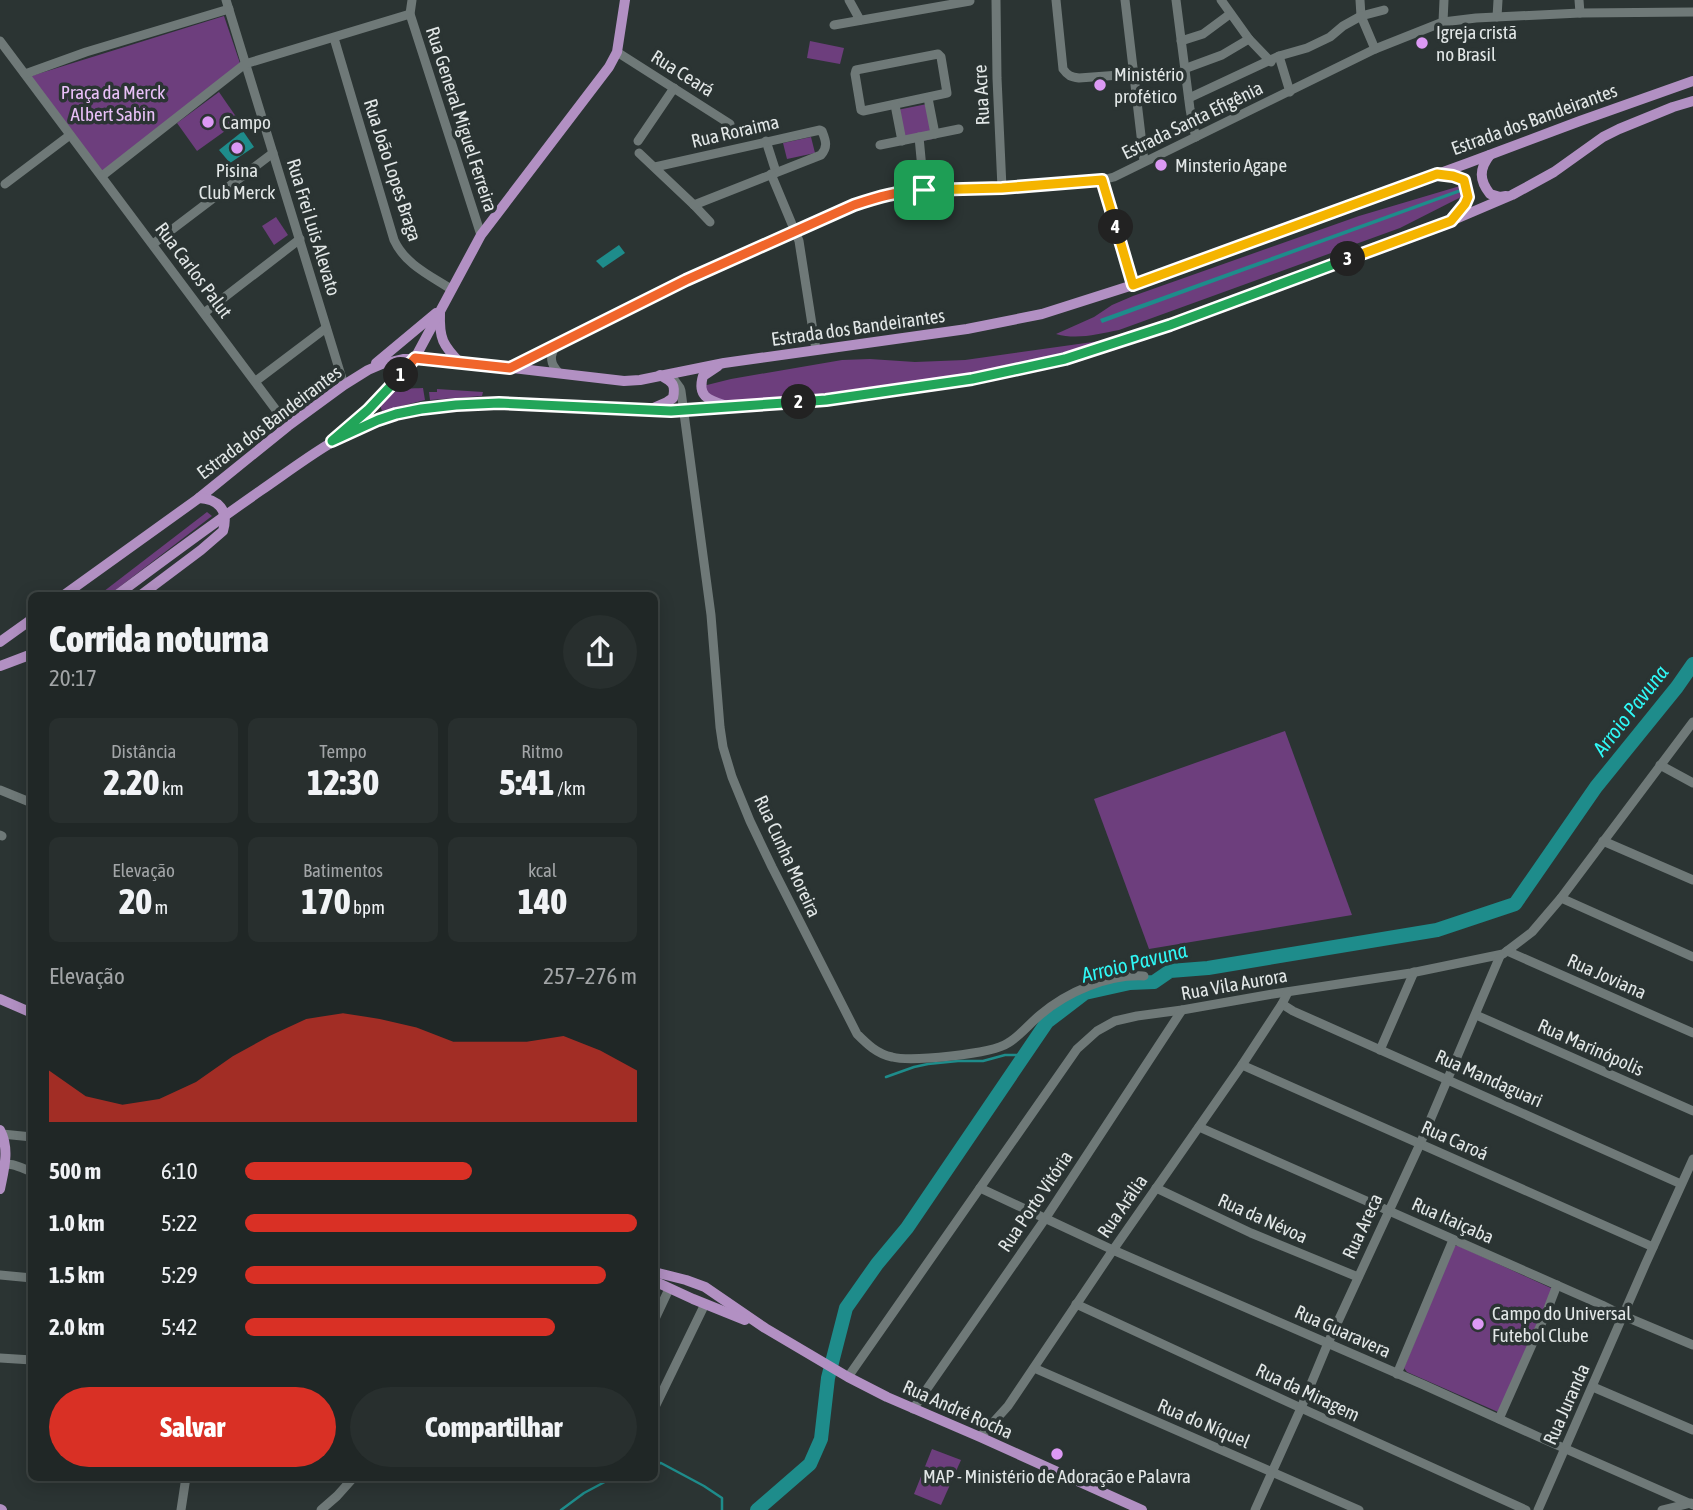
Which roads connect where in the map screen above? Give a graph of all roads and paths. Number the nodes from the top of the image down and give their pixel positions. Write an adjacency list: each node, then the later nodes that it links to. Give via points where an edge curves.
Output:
1 (412, 0): 19 (street)
2 (625, 0): 31 (main road)
3 (849, 0): 23 (street)
4 (996, 0): 64 (street, Rua Acre)
5 (1056, 0): 36 (street, via 1066,74 1079,78)
6 (1125, 0): 36 (street)
7 (1176, 0): 29 (street)
8 (1221, 0): 20 (street)
9 (1360, 0): 21 (street)
10 (1444, 0): 24 (street)
11 (1498, 0): 22 (street)
12 (1579, 0): 18 (street)
13 (951, 1): 14 (street); 23 (street)
14 (970, 1)
15 (227, 4): 33 (street, Rua Frei Luis Alevato); 35 (street)
16 (1384, 10): 21 (street)
17 (1693, 12): 18 (street, Estrada Santa Efigênia)
18 (1580, 13): 22 (street, Estrada Santa Efigênia)
19 (410, 14): 26 (street); 71 (street, Rua General Miguel Ferreira)
20 (1230, 14): 27 (street); 29 (street, via 1203,33)
21 (1361, 16): 30 (street); 32 (street, via 1330,37)
22 (1497, 17): 24 (street, Estrada Santa Efigênia)
23 (860, 20): 25 (street)
24 (1443, 22): 30 (street, Estrada Santa Efigênia)
25 (834, 24)
26 (334, 37): 33 (street); 75 (street, Rua João Lopes Braga, via 399,251)
27 (1250, 39): 32 (street); 34 (street)
28 (0, 41): 35 (street, Rua Carlos Palut)
29 (1181, 41): 34 (street)
30 (1375, 50): 39 (street, Estrada Santa Efigênia)
31 (617, 52): 38 (street, Rua Ceará); 71 (main road)
32 (1275, 59): 39 (street); 41 (street)
33 (245, 64): 54 (street, Rua Frei Luis Alevato); 61 (street)
34 (1184, 69): 41 (street)
35 (25, 74): 47 (street, Rua Carlos Palut)
36 (1133, 74): 57 (street)
37 (1693, 81): 56 (main road, Estrada dos Bandeirantes)
38 (674, 88): 44 (street, Rua Ceará); 50 (street)
39 (1290, 92): 48 (street, Estrada Santa Efigênia)
40 (928, 98): 43 (street, Rua Acre); 43 (street, Rua Acre, via 948,91 939,54 855,71 862,110); 46 (street)
41 (1189, 98): 48 (street)
42 (1693, 101): 66 (main road, Estrada dos Bandeirantes, via 1603,137)
43 (895, 105): 52 (street)
44 (730, 124)
45 (959, 129): 46 (street, Rua Acre)
46 (935, 134): 49 (street, Rua Acre)
47 (70, 135): 61 (street, Rua Carlos Palut); 63 (street)
48 (1196, 136): 57 (street, Estrada Santa Efigênia)
49 (919, 137): 52 (street, Rua Acre); 65 (street)
50 (638, 141)
51 (766, 141): 58 (street, Rua Roraima); 59 (street); 59 (street, Rua Roraima, via 820,130 826,146 821,155)
52 (902, 141): 53 (street, Rua Acre)
53 (880, 145)
54 (273, 153): 72 (street, Rua Frei Luis Alevato); 73 (street)
55 (639, 153): 58 (street)
56 (1492, 153): 60 (main road, Estrada dos Bandeirantes); 66 (main road, via 1480,174 1485,188 1495,196)
57 (1144, 162): 62 (street, Estrada Santa Efigênia)
58 (655, 167): 67 (street)
59 (773, 173): 67 (street); 70 (street)
60 (1437, 174): 68 (main road, via 1464,180 1468,197); 74 (main road, Estrada dos Bandeirantes)
61 (102, 176): 73 (street, Rua Carlos Palut)
62 (1102, 180): 64 (street, Estrada Santa Efigênia); 74 (street)
63 (5, 184)
64 (1002, 188): 65 (street, Estrada Santa Efigênia)
65 (924, 190): 70 (street, Estrada Santa Efigênia, via 877,197)
66 (1512, 195): 68 (main road, Estrada dos Bandeirantes)
67 (694, 205): 69 (street)
68 (1451, 221): 90 (main road, Estrada dos Bandeirantes, via 1065,359 972,379 826,400)
69 (710, 222)
70 (795, 232): 79 (street, Estrada Santa Efigênia, via 686,280); 80 (street)
71 (481, 235): 75 (main road)
72 (300, 239): 77 (street); 78 (street, Rua Frei Luis Alevato)
73 (153, 244): 77 (street, Rua Carlos Palut)
74 (1133, 285): 80 (main road, Estrada dos Bandeirantes, via 1018,320)
75 (451, 289): 76 (main road)
76 (441, 309): 81 (main road); 82 (main road, via 441,339); 85 (main road)
77 (204, 313): 88 (street, Rua Carlos Palut)
78 (327, 328): 88 (street); 89 (street, Rua Frei Luis Alevato)
79 (556, 346): 84 (street, Estrada Santa Efigênia); 86 (street, via 551,359)
80 (816, 350): 83 (main road, Estrada dos Bandeirantes)
81 (415, 358): 82 (main road, Estrada dos Bandeirantes); 85 (main road, Estrada dos Bandeirantes); 94 (main road, via 368,410)
82 (460, 363): 84 (main road, Estrada dos Bandeirantes)
83 (724, 363): 87 (main road, Estrada dos Bandeirantes); 90 (main road, via 704,375 700,384 707,398)
84 (510, 368): 86 (main road, Estrada dos Bandeirantes)
85 (368, 370): 89 (main road, Estrada dos Bandeirantes)
86 (559, 373): 87 (main road, Estrada dos Bandeirantes, via 624,381)
87 (664, 374): 91 (main road, via 675,388 673,398); 92 (street, Rua Cunha Moreira, via 680,388)
88 (256, 381): 93 (street, Rua Carlos Palut)
89 (344, 385): 93 (main road, Estrada dos Bandeirantes)
90 (728, 407): 92 (main road, Estrada dos Bandeirantes)
91 (649, 410): 92 (main road, Estrada dos Bandeirantes); 94 (main road, Estrada dos Bandeirantes, via 456,405 396,414)
92 (684, 411): 115 (street, Rua Cunha Moreira, via 723,747 750,821 857,1034 869,1046 894,1058 991,1050 1007,1045 1066,996 1093,985)
93 (288, 426): 95 (main road, Estrada dos Bandeirantes)
94 (332, 441): 96 (main road, Estrada dos Bandeirantes)
95 (199, 498): 96 (main road, via 214,500); 97 (main road, Estrada dos Bandeirantes)
96 (225, 515): 98 (main road, Estrada dos Bandeirantes); 99 (main road, via 223,531)
97 (68, 592)
98 (121, 592)
99 (145, 592)
100 (28, 622): 101 (main road)
101 (0, 642)
102 (28, 656): 103 (main road)
103 (0, 666)
104 (1693, 722): 105 (street, Rua Vila Aurora)
105 (1660, 765): 106 (street); 109 (street, Rua Vila Aurora)
106 (1693, 783)
107 (0, 790): 108 (street)
108 (28, 801)
109 (1603, 841): 110 (street); 111 (street, Rua Vila Aurora)
110 (1693, 880)
111 (1561, 898): 112 (street, Rua Vila Aurora, via 1532,932); 113 (street)
112 (1504, 953): 114 (street, Rua Vila Aurora); 121 (street, Rua Areca); 122 (street, Rua Joviana)
113 (1693, 957)
114 (1415, 972): 116 (street, Rua Vila Aurora); 123 (street)
115 (1144, 976)
116 (1288, 992): 118 (street, Rua Arália); 120 (street, Rua Vila Aurora)
117 (0, 999): 119 (main road)
118 (1282, 1004): 123 (street, Rua Mandaguari); 124 (street, Rua Arália)
119 (28, 1008)
120 (1182, 1010): 135 (street, Rua Vila Aurora, via 1115,1021 1097,1031 1077,1049); 139 (street, Rua Porto Vitória)
121 (1476, 1015): 125 (street, Rua Areca); 126 (street, Rua Marinópolis)
122 (1693, 1033)
123 (1380, 1050): 125 (street, Rua Mandaguari)
124 (1242, 1065): 127 (street, Rua Arália); 130 (street, Rua Caroá)
125 (1448, 1079): 130 (street, Rua Areca); 134 (street, Rua Mandaguari)
126 (1693, 1111)
127 (1199, 1127): 136 (street, Rua Arália); 138 (street, Rua Itaiçaba)
128 (1, 1132): 129 (street); 132 (main road, via 6,1149)
129 (28, 1136)
130 (1420, 1144): 138 (street, Rua Areca); 141 (street, Rua Caroá)
131 (1693, 1159): 134 (street, Rua Juranda)
132 (3, 1165): 133 (street); 137 (main road)
133 (28, 1170)
134 (1681, 1184): 141 (street, Rua Juranda)
135 (980, 1188): 139 (street, Rua Guaravera); 161 (street, Rua Vila Aurora)
136 (1156, 1188): 142 (street, Rua Arália); 145 (street, Rua da Névoa)
137 (0, 1189)
138 (1388, 1210): 140 (street, Rua Itaiçaba); 145 (street, Rua Areca)
139 (1045, 1219): 142 (street, Rua Guaravera); 165 (street, Rua Porto Vitória)
140 (1453, 1240): 148 (street, Rua Itaiçaba); 160 (street)
141 (1653, 1247): 153 (street, Rua Juranda)
142 (1112, 1250): 151 (street, Rua Arália); 156 (street, Rua Guaravera)
143 (658, 1273): 154 (main road, Rua André Rocha, via 705,1287)
144 (0, 1275): 146 (street)
145 (1358, 1277): 156 (street, Rua Areca)
146 (28, 1278)
147 (658, 1283): 149 (main road, Rua André Rocha)
148 (1557, 1285): 153 (street, Rua Itaiçaba); 166 (street)
149 (669, 1289): 150 (main road, Rua André Rocha); 152 (street)
150 (705, 1304): 154 (main road, Rua André Rocha); 163 (street)
151 (1076, 1304): 159 (street, Rua Arália); 164 (street, Rua da Miragem)
152 (658, 1312)
153 (1624, 1316): 155 (street, Rua Itaiçaba); 162 (street, Rua Juranda)
154 (765, 1328): 161 (main road, Rua André Rocha)
155 (1692, 1341)
156 (1328, 1343): 160 (street, Rua Guaravera); 164 (street, Rua Areca)
157 (0, 1358): 158 (street)
158 (28, 1360)
159 (1034, 1368): 168 (street, Rua Arália); 170 (street, Rua do Níquel)
160 (1397, 1374): 166 (street, Rua Guaravera)
161 (846, 1376): 165 (main road, Rua André Rocha)
162 (1593, 1387): 167 (street); 169 (street, Rua Juranda)
163 (658, 1401)
164 (1301, 1408): 170 (street, Rua Areca); 179 (street, Rua da Miragem)
165 (913, 1409): 168 (main road, Rua André Rocha)
166 (1499, 1419): 169 (street, Rua Guaravera)
167 (1693, 1430)
168 (980, 1437): 176 (main road, Rua André Rocha)
169 (1565, 1448): 173 (street, Rua Guaravera); 180 (street, Rua Juranda)
170 (1272, 1471): 177 (street, Rua Areca); 178 (street, Rua do Níquel)
171 (185, 1481): 174 (street)
172 (350, 1481): 175 (street)
173 (1692, 1503): 181 (street)
174 (181, 1510)
175 (321, 1510)
176 (1142, 1510)
177 (1255, 1510)
178 (1359, 1510)
179 (1526, 1510)
180 (1538, 1510)
181 (1662, 1510)

